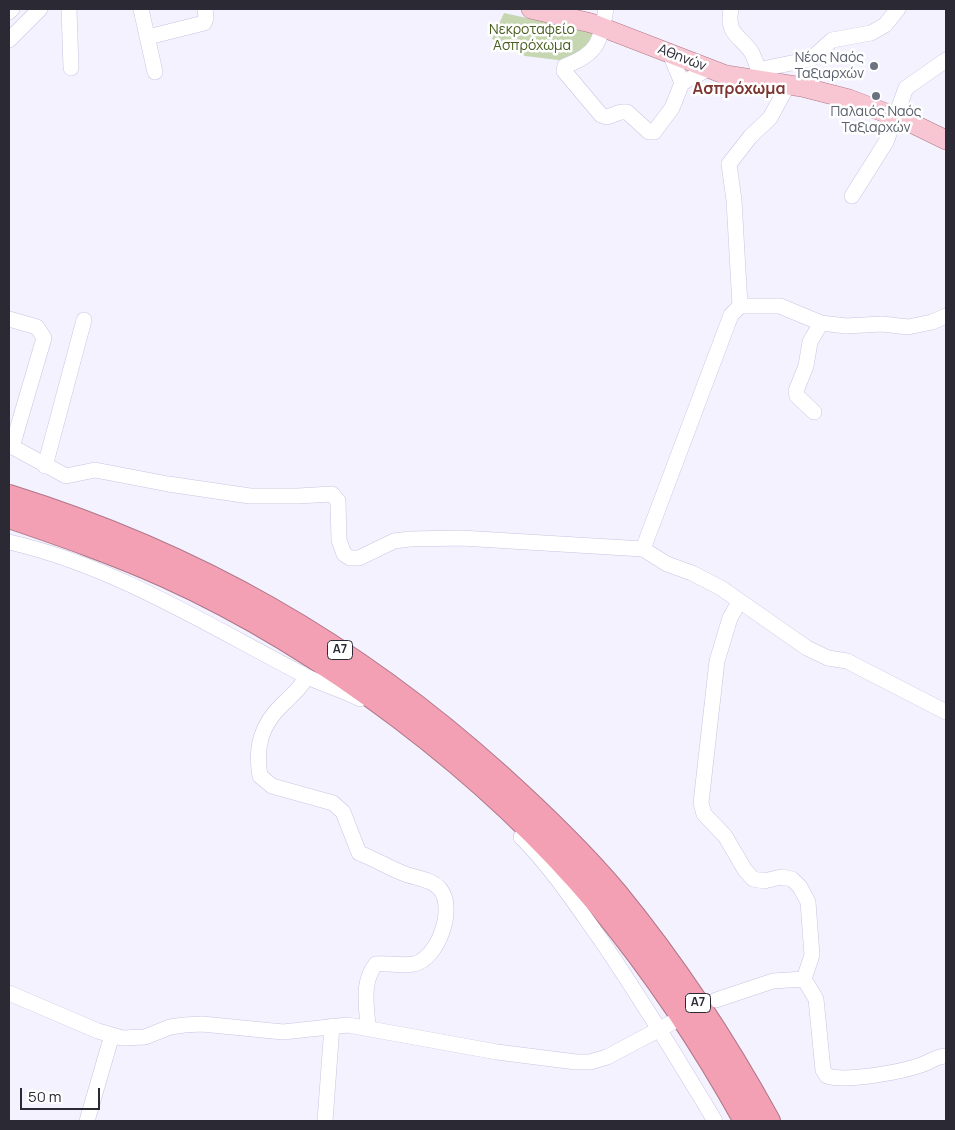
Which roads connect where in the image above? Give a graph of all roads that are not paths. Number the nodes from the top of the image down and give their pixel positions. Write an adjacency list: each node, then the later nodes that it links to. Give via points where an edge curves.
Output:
1 (12, 9): 10 (street)
2 (40, 9): 13 (street)
3 (69, 9): 16 (street)
4 (141, 9): 12 (street)
5 (204, 9): 12 (street, via 204,24)
6 (532, 9): 11 (main road, Αθηνών)
7 (606, 9): 11 (street)
8 (731, 9): 19 (street, via 733,33 752,53)
9 (898, 9): 19 (street, via 885,25 871,33 832,40 811,59 767,68)
10 (9, 12)
11 (603, 28): 14 (main road, Αθηνών); 20 (street, via 596,48 581,60 565,66 564,71 601,114 607,117 627,112 654,132 672,108)
12 (148, 37): 18 (street)
13 (9, 40)
14 (670, 54): 17 (main road, Αθηνών); 20 (street)
15 (946, 60): 22 (street, via 906,88)
16 (71, 68)
17 (708, 69): 19 (main road, Αθηνών); 20 (street)
18 (155, 72)
19 (756, 76): 21 (main road, Αθηνών)
20 (682, 83)
21 (788, 85): 22 (main road, Αθηνών, via 849,99); 25 (street, via 770,118 750,137 730,164)
22 (897, 117): 23 (main road, Αθηνών); 24 (street, via 880,154)
23 (946, 140)
24 (852, 196)
25 (740, 306): 29 (street, via 780,306); 36 (street, via 731,315)
26 (946, 316): 29 (street, via 908,326)
27 (9, 319): 31 (street, via 37,327 44,338)
28 (84, 320): 32 (street)
29 (821, 323): 30 (street, via 810,342 806,366 796,391)
30 (814, 412)
31 (10, 446): 32 (street)
32 (45, 466): 36 (street, via 66,476 96,470 250,496 332,494 338,501 339,540 344,554 350,558 359,558 394,541 410,539 461,538)
33 (9, 496): 52 (highway, Α7, via 133,540 215,578 340,651 437,721 523,796 615,892 704,1011)
34 (9, 517): 51 (highway, Α7, via 126,559 258,624 329,668 423,737 539,840 599,905 661,985)
35 (9, 542): 38 (street, via 50,553 128,584 201,619)
36 (642, 549): 37 (street, via 721,588)
37 (739, 602): 39 (street, via 814,651 828,658 847,661); 40 (street, via 730,618 717,661 701,803 704,814 725,836 753,879 764,881 781,877 792,879 800,887 808,902 812,955)
38 (306, 677): 43 (street, via 349,692 386,716 508,824 533,849); 45 (street, via 262,734 257,756 260,776 272,786 333,803 343,812 359,853 432,883 441,889 447,906 446,925 428,954 415,964 376,964 369,973 366,987)
39 (946, 712)
40 (804, 979): 42 (street, via 773,981); 47 (street, via 816,1000 823,1070 827,1076 835,1079 884,1073)
41 (9, 993): 46 (street)
42 (716, 1000)
43 (666, 1025): 45 (street, via 607,1057 590,1062 497,1052); 50 (street)
44 (332, 1026): 45 (street); 46 (street, via 283,1032 202,1024 184,1025 133,1038); 49 (street)
45 (368, 1028)
46 (112, 1035): 48 (street)
47 (946, 1056)
48 (86, 1121)
49 (325, 1121)
50 (714, 1121)
51 (746, 1121)
52 (769, 1121)

